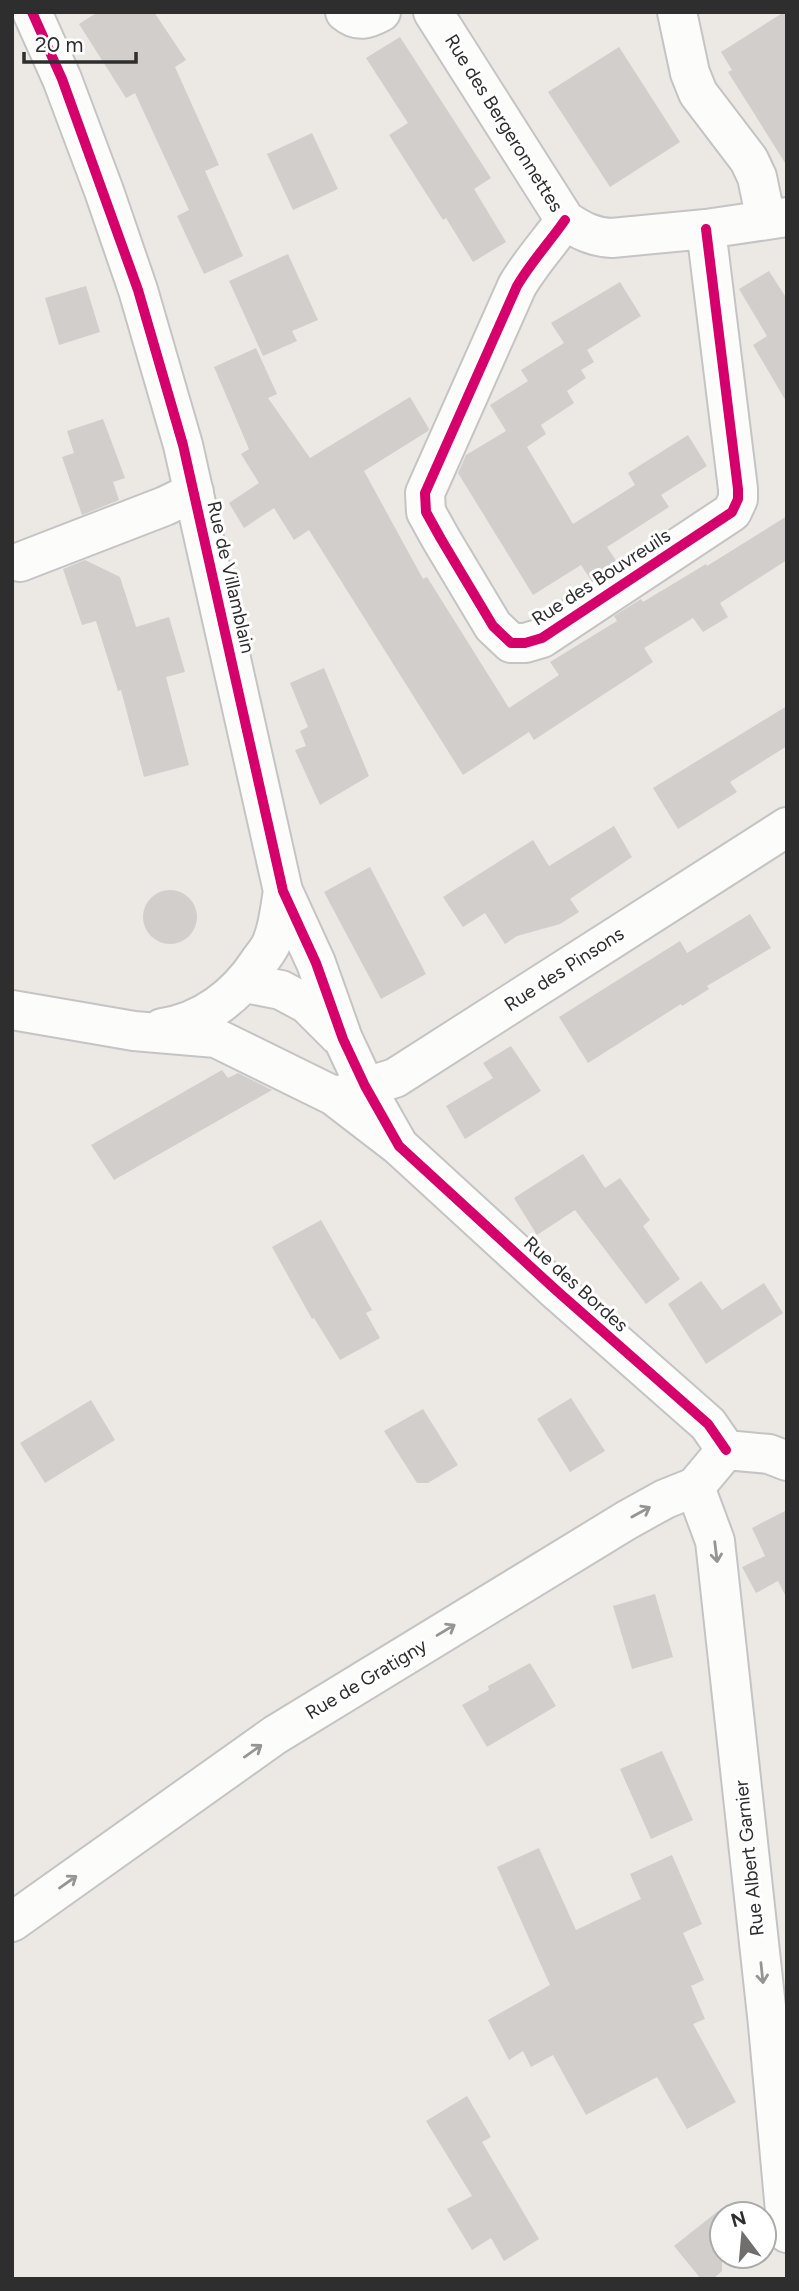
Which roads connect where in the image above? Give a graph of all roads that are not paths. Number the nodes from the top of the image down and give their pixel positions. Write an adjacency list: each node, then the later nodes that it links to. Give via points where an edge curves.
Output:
1 (32, 12): 9 (street, Rue de Villamblain, via 62,79 138,290)
2 (345, 12): 3 (street, via 356,19)
3 (382, 12)
4 (433, 12): 7 (street, Rue des Bergeronnettes)
5 (677, 12): 6 (street, via 698,93 749,160)
6 (776, 218): 8 (street, Rue des Bergeronnettes)
7 (565, 220): 8 (street, Rue des Bergeronnettes, via 597,238); 8 (street, Rue des Bouvreuils, via 517,286 425,493 426,512 441,539 493,626 511,643 542,638 733,512 738,489)
8 (706, 229)
9 (194, 492): 10 (street); 12 (street, Rue de Villamblain)
10 (20, 562)
11 (787, 827): 17 (street, Rue des Pinsons, via 395,1078)
12 (283, 891): 13 (street, via 273,941); 16 (street, Rue de Villamblain, via 316,963)
13 (245, 983): 15 (street, via 225,1001 177,1026); 16 (street, via 281,990 307,1004)
14 (12, 1010): 15 (street)
15 (134, 1031): 17 (street, via 216,1038)
16 (343, 1040): 17 (street, Rue de Villamblain)
17 (350, 1091): 18 (street, Rue de Villamblain)
18 (399, 1146): 19 (street, Rue des Bordes, via 708,1424)
19 (726, 1450): 20 (street, via 769,1454); 21 (street, Rue de Gratigny)
20 (787, 1461)
21 (695, 1487): 22 (street, Rue de Gratigny, one-way to 21, via 275,1735 627,1520); 23 (street, Rue Albert Garnier, one-way to 23, via 715,1541)
22 (12, 1922)
23 (787, 2233)

